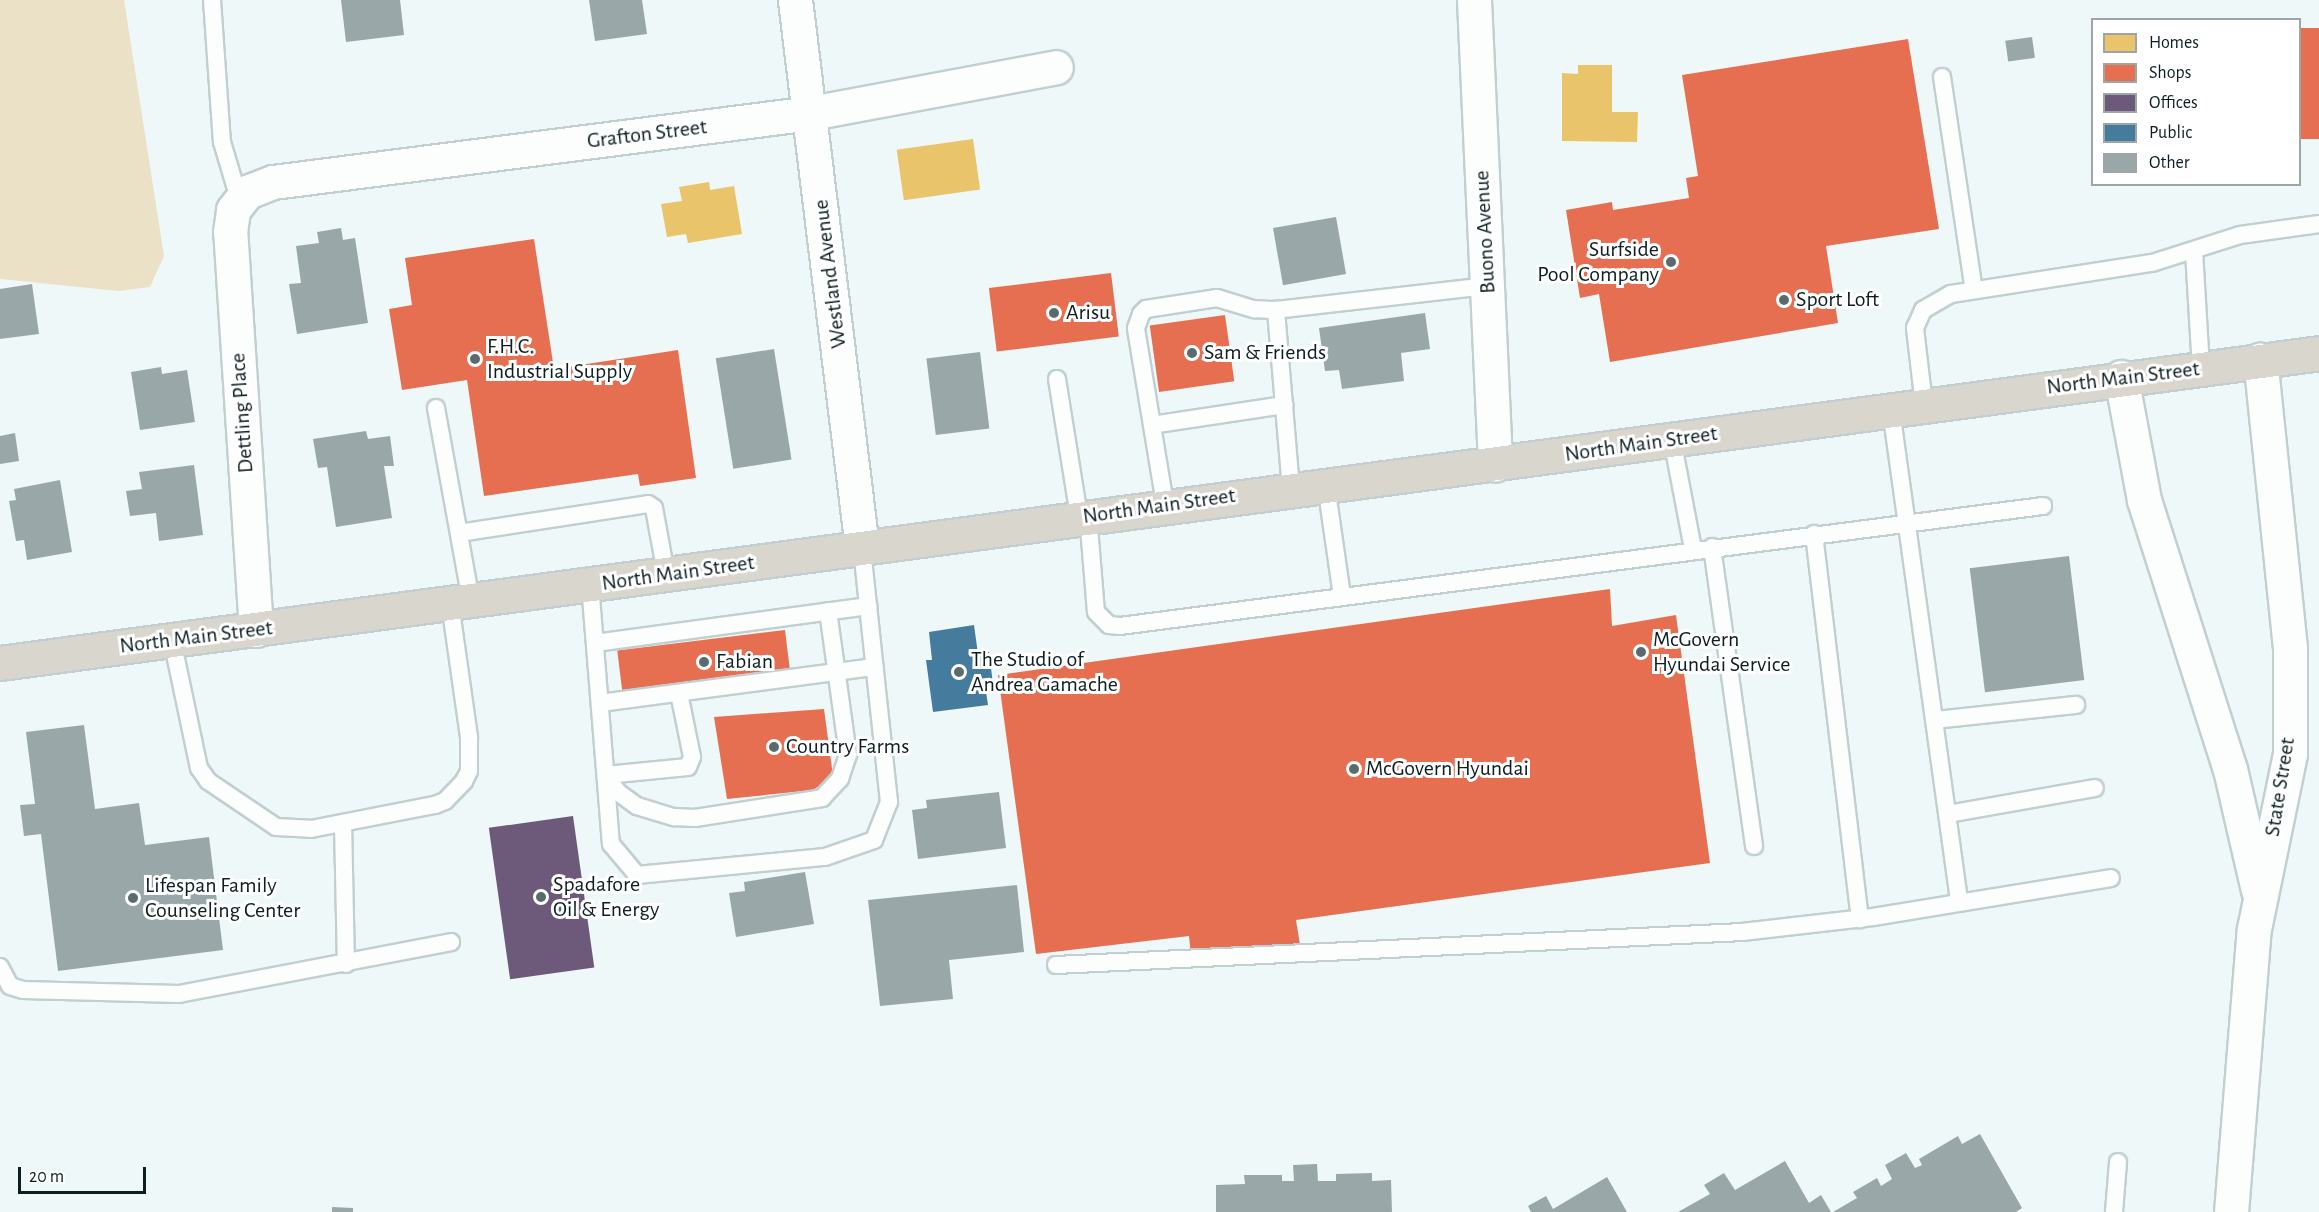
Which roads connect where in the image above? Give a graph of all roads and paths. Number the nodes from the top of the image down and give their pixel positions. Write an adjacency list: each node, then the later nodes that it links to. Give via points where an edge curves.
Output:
1 (212, 0): 7 (lane, via 222,142)
2 (795, 0): 6 (street, Westland Avenue)
3 (1474, 0): 10 (street, Buono Avenue)
4 (1056, 66): 6 (street, Grafton Street)
5 (1942, 76): 11 (lane)
6 (811, 113): 7 (street, Grafton Street, via 273,182); 34 (street, Westland Avenue)
7 (239, 199): 42 (street, Dettling Place, via 230,232)
8 (2319, 224): 9 (lane, via 2240,235)
9 (2194, 251): 11 (lane, via 2152,263); 15 (lane)
10 (1487, 286): 12 (lane); 24 (street, Buono Avenue)
11 (1974, 290): 19 (lane, via 1951,294 1923,310 1915,328)
12 (1276, 310): 18 (lane); 22 (lane, via 1254,309 1217,298 1146,309 1136,328)
13 (2319, 353): 14 (highway, North Main Street)
14 (2260, 360): 15 (highway, North Main Street); 58 (street, State Street, via 2290,648 2290,754)
15 (2201, 368): 16 (highway, North Main Street)
16 (2121, 377): 19 (highway, North Main Street); 58 (street, via 2144,501 2227,759)
17 (1057, 379): 29 (lane)
18 (1284, 405): 22 (lane); 26 (lane)
19 (1924, 405): 21 (highway, North Main Street)
20 (436, 408): 31 (lane)
21 (1892, 410): 23 (highway, North Main Street); 30 (lane)
22 (1152, 425): 27 (lane)
23 (1672, 439): 24 (highway, North Main Street); 35 (lane)
24 (1495, 465): 25 (highway, North Main Street)
25 (1326, 485): 26 (highway, North Main Street); 38 (lane)
26 (1291, 489): 27 (highway, North Main Street)
27 (1165, 504): 29 (highway, North Main Street)
28 (2043, 506): 30 (lane)
29 (1084, 516): 34 (highway, North Main Street); 38 (lane, via 1096,612 1109,625)
30 (1909, 522): 32 (lane); 51 (lane)
31 (459, 533): 36 (lane, via 648,504 654,508); 39 (lane)
32 (1814, 534): 33 (lane); 60 (lane)
33 (1712, 547): 35 (lane); 56 (lane)
34 (862, 548): 36 (highway, North Main Street); 40 (lane)
35 (1693, 549): 38 (lane)
36 (666, 574): 37 (highway, North Main Street)
37 (590, 585): 39 (highway, North Main Street); 44 (lane)
38 (1342, 596)
39 (460, 602): 42 (highway, North Main Street); 55 (lane, via 470,737 469,771 464,782 446,801 435,805)
40 (868, 606): 41 (lane); 46 (lane)
41 (828, 611): 44 (lane); 47 (lane)
42 (256, 630): 43 (highway, North Main Street)
43 (172, 640): 45 (highway, North Main Street); 55 (lane, via 199,768 208,782 276,827 311,829)
44 (595, 643): 49 (lane)
45 (0, 663)
46 (875, 667): 47 (lane); 52 (lane, via 889,802 874,840 825,857 637,875 611,844)
47 (835, 673): 48 (lane); 52 (lane, via 848,755 840,779 822,798 695,818 674,817 637,806 619,793)
48 (679, 693): 49 (lane); 52 (lane, via 692,757 688,767)
49 (600, 703): 52 (lane)
50 (2076, 705): 51 (lane)
51 (1935, 720): 54 (lane)
52 (606, 775)
53 (2095, 788): 54 (lane)
54 (1948, 814): 59 (lane)
55 (343, 823): 62 (lane)
56 (1754, 846)
57 (2111, 878): 59 (lane)
58 (2260, 900): 67 (street, State Street, via 2241,1054)
59 (1959, 901): 60 (lane)
60 (1860, 919): 63 (lane, via 1742,932)
61 (451, 942): 62 (lane)
62 (346, 963): 64 (lane, via 178,994 23,990 10,986)
63 (1056, 965)
64 (0, 968)
65 (2118, 1162): 66 (lane)
66 (2114, 1212)
67 (2231, 1212)

